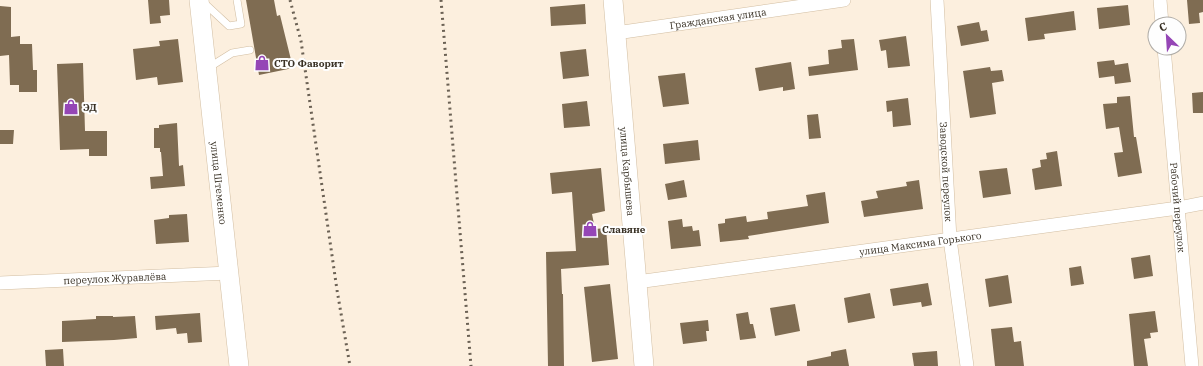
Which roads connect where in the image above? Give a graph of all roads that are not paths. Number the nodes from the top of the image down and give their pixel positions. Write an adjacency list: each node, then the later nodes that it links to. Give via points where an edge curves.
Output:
1 (200, 0): 2 (lane, via 229,26 241,24); 11 (main road, улица Штеменко)
2 (238, 0)
3 (613, 0): 8 (main road, улица Карбышева)
4 (844, 0): 8 (street, Гражданская улица)
5 (937, 0): 14 (street, Заводской переулок)
6 (1160, 0): 7 (street)
7 (1161, 16)
8 (616, 33): 16 (main road, улица Карбышева)
9 (250, 50): 11 (lane, via 232,53)
10 (1165, 56): 13 (street, Рабочий переулок)
11 (206, 69): 15 (main road, улица Штеменко)
12 (1203, 204): 13 (street, улица Максима Горького)
13 (1178, 208): 14 (street, улица Максима Горького); 21 (street, Рабочий переулок)
14 (950, 239): 16 (street, улица Максима Горького); 20 (street, Заводской переулок)
15 (229, 273): 17 (street, переулок Журавлёва); 18 (main road, улица Штеменко)
16 (637, 282): 19 (main road, улица Карбышева)
17 (0, 283)
18 (240, 366)
19 (644, 366)
20 (966, 366)
21 (1192, 366)

